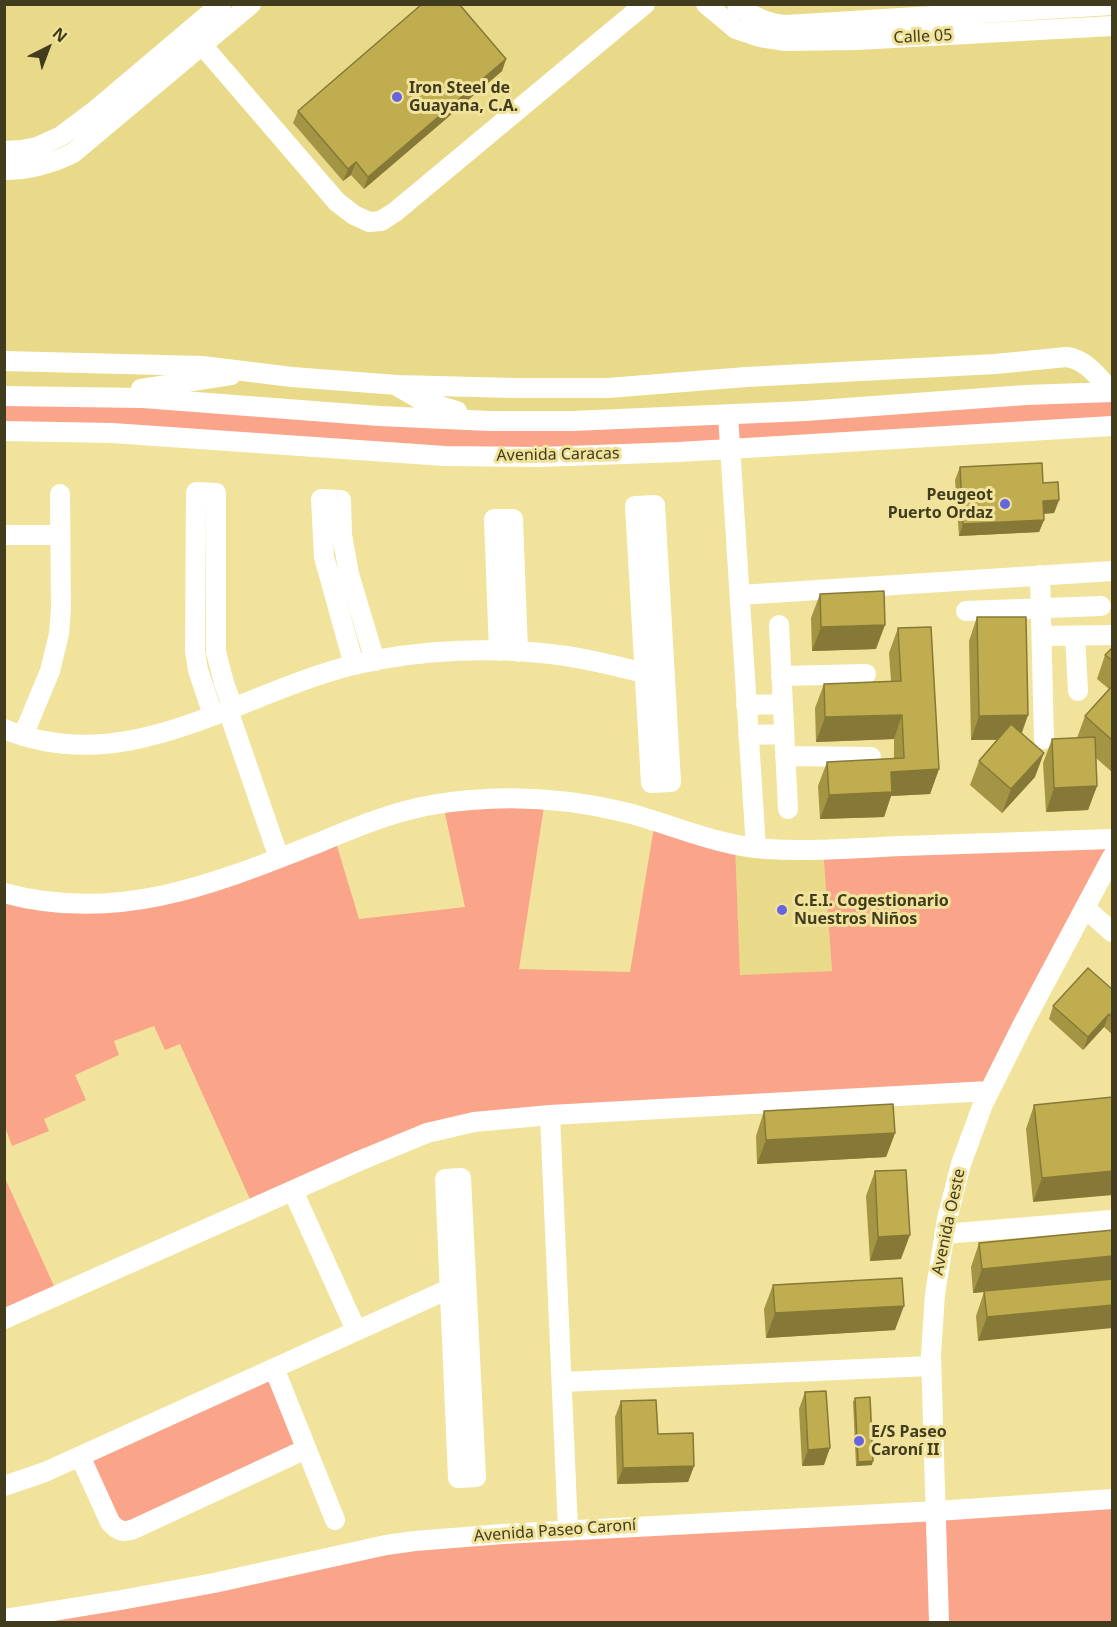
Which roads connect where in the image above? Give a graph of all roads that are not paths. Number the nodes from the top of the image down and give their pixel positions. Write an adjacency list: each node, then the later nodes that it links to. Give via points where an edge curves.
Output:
1 (221, 4): 11 (street)
2 (251, 4): 11 (street)
3 (645, 4): 11 (street, via 387,218 376,223 354,215 324,188)
4 (706, 4): 8 (street, Calle 05, via 736,29 786,41 857,40)
5 (1113, 5): 7 (street, Calle 05)
6 (740, 7): 8 (street, Calle 05, via 775,24)
7 (959, 10): 8 (street, Calle 05); 10 (street)
8 (939, 19): 10 (street, Calle 05)
9 (1113, 26): 10 (street, Calle 05)
10 (961, 35)
11 (196, 38): 12 (street, via 61,136 37,147); 13 (street, via 73,153 34,168)
12 (4, 151)
13 (4, 170)
14 (4, 361): 15 (street, via 202,366)
15 (245, 372): 16 (street); 19 (street)
16 (397, 385): 17 (street, via 608,388 1068,357 1089,367); 21 (street, via 423,401)
17 (1112, 392): 20 (street, Avenida Caracas)
18 (4, 396): 19 (street, Avenida Caracas)
19 (81, 398): 21 (street, Avenida Caracas, via 143,398)
20 (728, 415): 21 (street, Avenida Caracas); 24 (street)
21 (490, 421)
22 (1113, 426): 24 (street, Avenida Caracas)
23 (4, 431): 24 (street, Avenida Caracas, via 123,433 468,457)
24 (730, 448): 30 (street)
25 (60, 494): 27 (street)
26 (4, 535): 27 (street)
27 (60, 535): 51 (street, via 61,609 56,653)
28 (1113, 571): 29 (street)
29 (1040, 575): 30 (street); 32 (street)
30 (740, 595): 46 (street)
31 (1101, 606): 32 (street)
32 (1041, 608): 33 (street); 36 (street)
33 (966, 611)
34 (779, 625): 43 (street)
35 (1111, 635): 37 (street)
36 (1042, 636): 37 (street); 52 (street)
37 (1076, 636): 44 (street)
38 (508, 652): 38 (street, via 513,519 494,519); 39 (street, via 431,654); 42 (street, via 567,656)
39 (375, 661): 40 (street); 40 (street, via 349,574 341,500 321,499 324,557)
40 (354, 665): 47 (street)
41 (866, 674): 43 (street)
42 (655, 676): 42 (street, via 634,506 654,505)
43 (781, 676): 45 (street)
44 (1078, 691)
45 (783, 704): 46 (street); 49 (street)
46 (746, 705): 50 (street)
47 (225, 711): 47 (street, via 227,692 216,652 216,493 196,492 195,651 198,670); 51 (street, via 147,738 108,744 64,745); 59 (street)
48 (4, 729): 51 (street)
49 (784, 734): 50 (street); 53 (street)
50 (748, 735): 57 (street)
51 (23, 736)
52 (1044, 739)
53 (785, 756): 54 (street); 55 (street)
54 (871, 757)
55 (788, 809)
56 (1113, 838): 57 (street)
57 (756, 848): 59 (street, via 594,806 513,798 404,811)
58 (1113, 857): 61 (street, Avenida Oeste)
59 (279, 858): 60 (street, via 189,890 126,903 44,902)
60 (4, 893)
61 (1085, 908): 62 (street); 63 (street, Avenida Oeste)
62 (1113, 932)
63 (989, 1091): 64 (street); 67 (street, Avenida Oeste, via 961,1164)
64 (550, 1115): 65 (street, via 474,1122 427,1133); 73 (street)
65 (293, 1191): 69 (street); 70 (street)
66 (1113, 1220): 67 (street)
67 (944, 1234): 71 (street, Avenida Oeste, via 934,1294)
68 (458, 1285): 68 (street, via 459,1478 476,1477); 70 (street)
69 (4, 1320)
70 (356, 1330): 72 (street)
71 (931, 1366): 73 (street); 78 (street, Avenida Oeste)
72 (274, 1368): 74 (street); 75 (street)
73 (562, 1382): 80 (street)
74 (306, 1449): 75 (street, via 124,1531 110,1522); 79 (street)
75 (80, 1456): 76 (street)
76 (4, 1486)
77 (1113, 1499): 78 (street, Avenida Paseo Caroní)
78 (937, 1511): 80 (street, Avenida Paseo Caroní); 82 (street, Avenida Oeste)
79 (335, 1520)
80 (568, 1530): 81 (street, Avenida Paseo Caroní, via 386,1545 195,1586)
81 (4, 1619)
82 (939, 1623)

